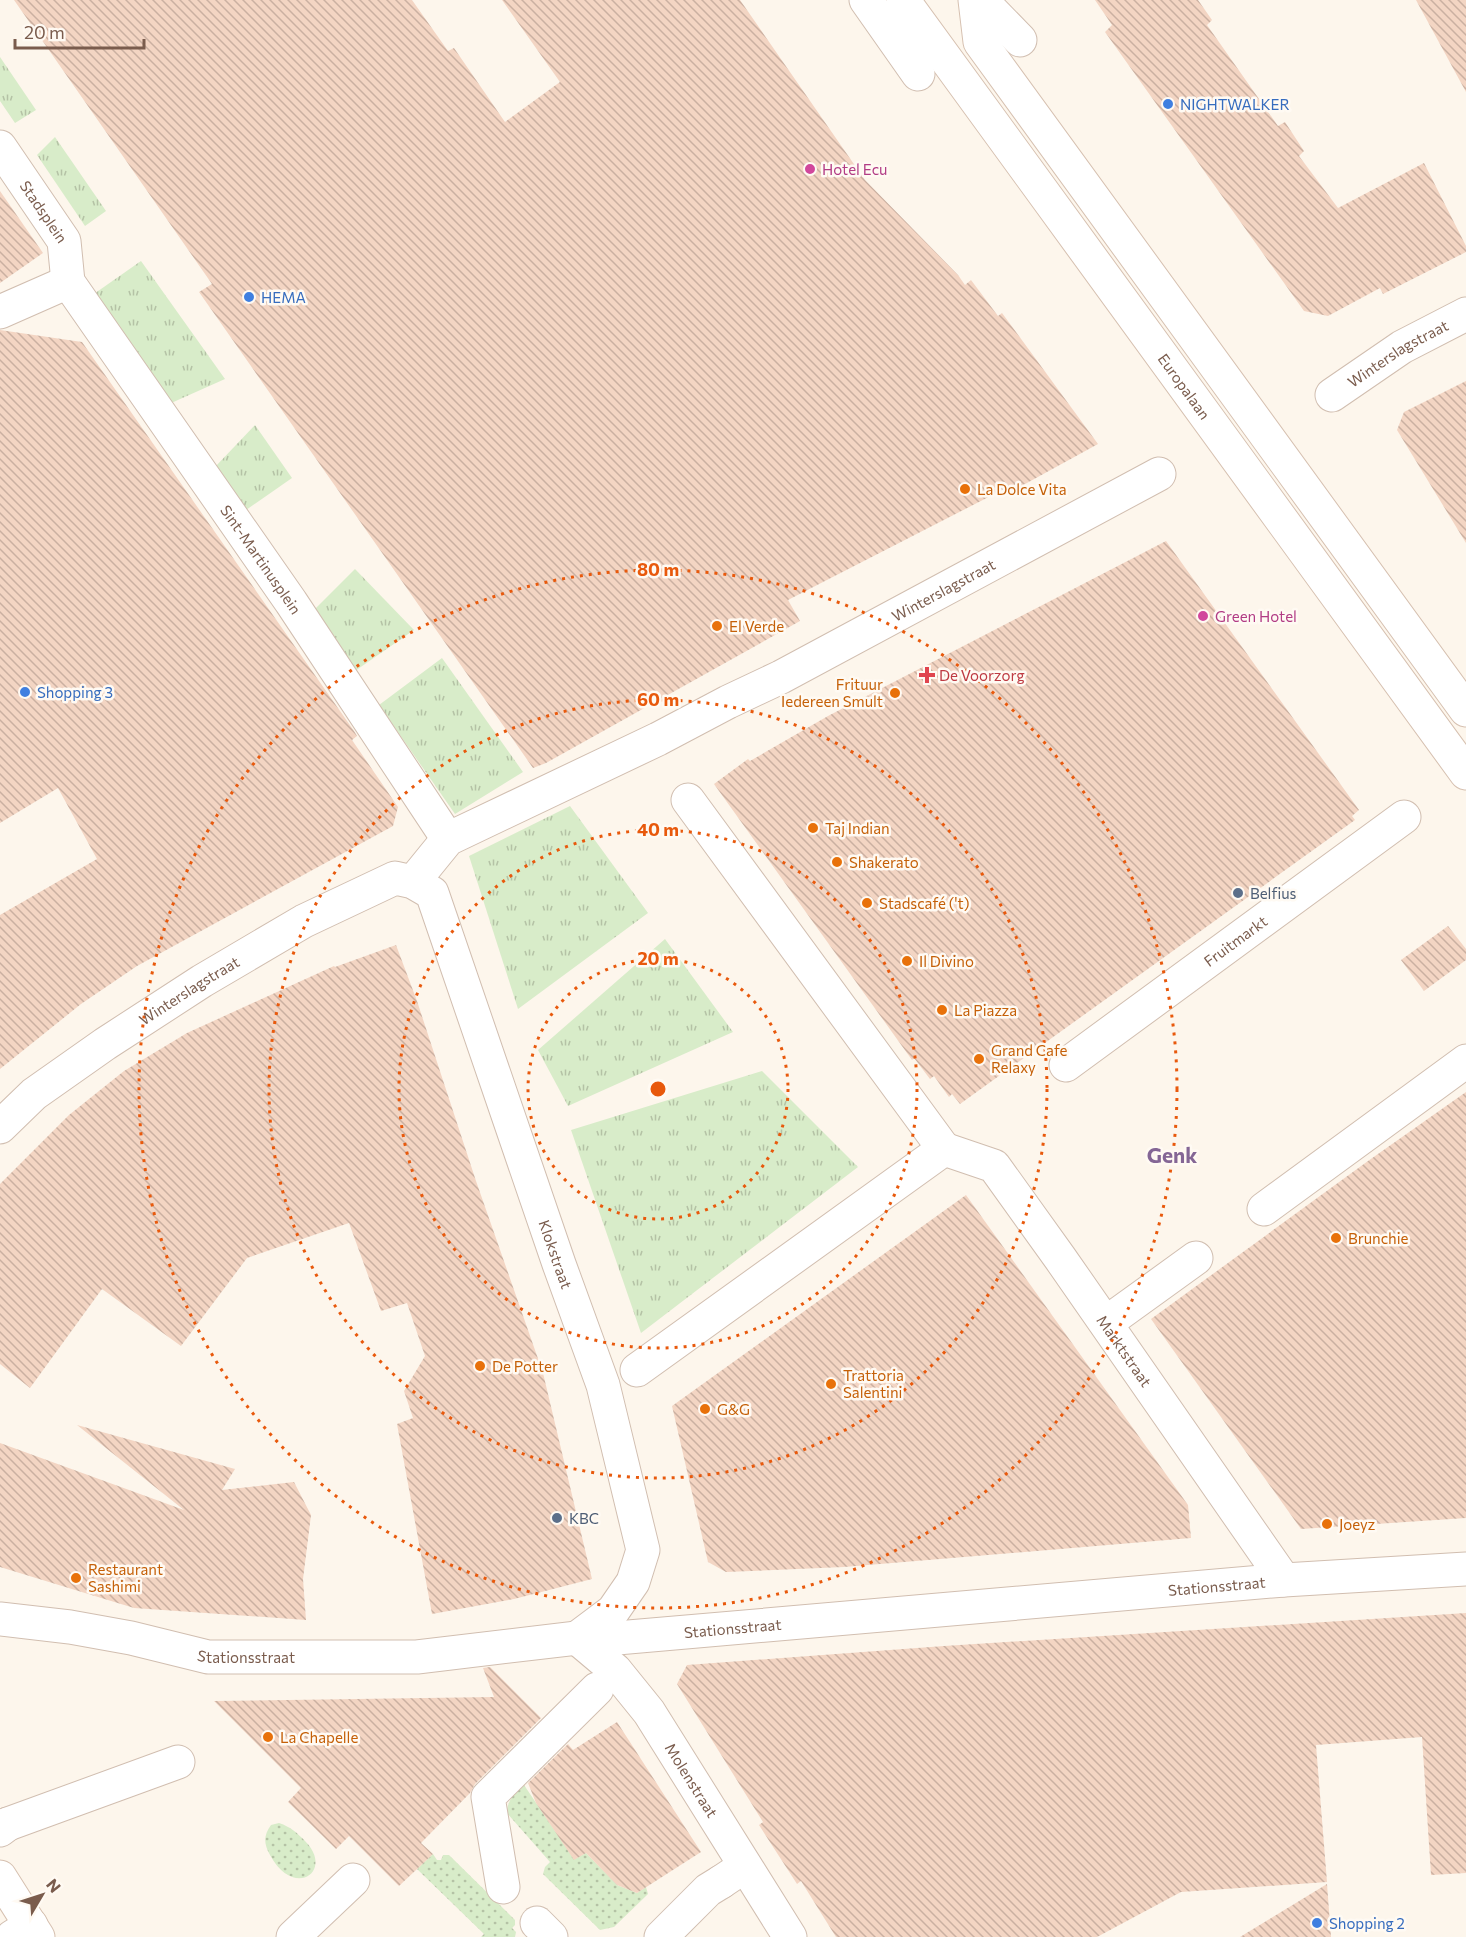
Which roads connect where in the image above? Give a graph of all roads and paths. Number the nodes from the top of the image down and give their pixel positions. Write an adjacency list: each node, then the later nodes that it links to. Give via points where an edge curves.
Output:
1 (866, 0): 6 (street)
2 (903, 0): 14 (street, Europalaan)
3 (975, 0): 13 (street, via 980,42)
4 (981, 0): 5 (street)
5 (1020, 40)
6 (918, 74)
7 (0, 147): 8 (street, Stadsplein, via 64,241)
8 (68, 282): 9 (street); 17 (street, Sint-Martinusplein, via 291,602)
9 (0, 312)
10 (1466, 314): 11 (street, Winterslagstraat, via 1402,347)
11 (1332, 394)
12 (1159, 474): 17 (street, Winterslagstraat, via 781,677)
13 (1466, 710)
14 (1466, 773)
15 (688, 800): 22 (street)
16 (1404, 818): 20 (street, Fruitmarkt)
17 (448, 839): 18 (street)
18 (404, 880): 21 (street, Winterslagstraat, via 304,921 202,981 34,1094); 30 (street, Klokstraat, via 432,893 615,1426 643,1550 633,1582 613,1611)
19 (1466, 1061): 23 (street)
20 (1066, 1065)
21 (0, 1127)
22 (944, 1149): 25 (street, Marktstraat, via 994,1166); 26 (street)
23 (1264, 1209)
24 (1196, 1258): 25 (street)
25 (1106, 1323): 28 (street, Marktstraat)
26 (637, 1370)
27 (1466, 1569): 28 (street, Stationsstraat)
28 (1284, 1580): 30 (street, Stationsstraat, via 617,1638)
29 (0, 1619): 30 (street, Stationsstraat, via 131,1638 208,1657 417,1657)
30 (577, 1638): 34 (street, Molenstraat, via 615,1670 648,1712)
31 (597, 1689): 37 (street, via 488,1797)
32 (178, 1762): 33 (street)
33 (4, 1827)
34 (733, 1874): 40 (street, via 708,1890); 41 (street, Molenstraat)
35 (0, 1876): 38 (street)
36 (353, 1880): 39 (street)
37 (503, 1887)
38 (27, 1933)
39 (293, 1937)
40 (661, 1937)
41 (790, 1937)

